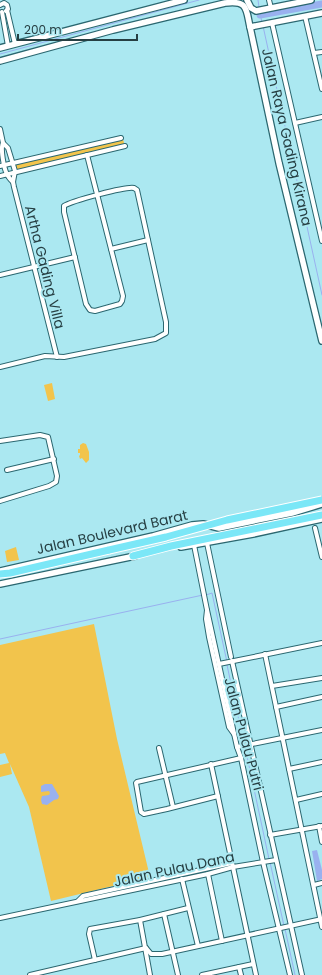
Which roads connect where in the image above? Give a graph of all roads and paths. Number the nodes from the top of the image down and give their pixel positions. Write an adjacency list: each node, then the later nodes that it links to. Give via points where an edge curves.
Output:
1 (184, 0): 16 (main road)
2 (247, 0): 9 (main road, via 256,11)
3 (269, 0): 9 (street)
4 (311, 0): 6 (main road)
5 (226, 1): 15 (main road, Jalan Raya Gading Kirana, via 242,3); 16 (main road)
6 (298, 1): 9 (main road)
7 (5, 2): 8 (street); 10 (street)
8 (0, 5)
9 (270, 8)
10 (7, 10): 11 (street); 17 (street)
11 (1, 11): 18 (street)
12 (322, 13): 13 (main road)
13 (305, 16): 14 (main road); 21 (street)
14 (271, 23): 15 (main road); 26 (street)
15 (250, 27): 46 (main road, Jalan Raya Gading Kirana)
16 (92, 30): 17 (main road); 22 (main road)
17 (15, 44): 18 (main road)
18 (8, 46): 19 (main road)
19 (0, 48)
20 (322, 52): 21 (street)
21 (314, 53): 23 (street)
22 (0, 60)
23 (320, 72): 24 (street)
24 (322, 89)
25 (322, 118): 26 (street)
26 (295, 123): 39 (street)
27 (0, 129): 29 (street)
28 (121, 138): 32 (street)
29 (3, 143): 32 (street, via 8,148); 33 (street, Artha Gading Villa)
30 (125, 146): 31 (street)
31 (88, 155): 34 (street); 38 (street)
32 (13, 163): 33 (street); 34 (street)
33 (2, 165): 35 (street, Artha Gading Villa)
34 (16, 172): 35 (street); 37 (street)
35 (7, 174): 36 (street); 37 (street, Artha Gading Villa)
36 (0, 176)
37 (13, 182): 44 (street, Artha Gading Villa)
38 (98, 195): 40 (street, via 134,188); 42 (street); 43 (street, via 64,206)
39 (320, 227): 41 (street)
40 (148, 240): 42 (street); 47 (street, via 166,322 166,333 156,339 64,358)
41 (322, 241)
42 (111, 249): 43 (street, via 123,296 122,301 118,305 95,311 90,310 86,304)
43 (75, 257): 44 (street)
44 (34, 267): 45 (street); 47 (street, Artha Gading Villa)
45 (0, 275)
46 (322, 341)
47 (57, 357): 48 (street, via 45,356)
48 (0, 367)
49 (0, 441): 50 (street, via 46,436)
50 (54, 459): 51 (street); 52 (street, via 56,482)
51 (8, 470)
52 (0, 501)
53 (321, 504): 61 (highway, bridge, via 227,520 166,537 10,573); 61 (main road, Jalan Boulevard Barat, via 292,513 219,528 203,524 192,525)
54 (322, 516): 59 (highway)
55 (322, 519): 57 (main road, Jalan Boulevard Barat)
56 (315, 528): 60 (street)
57 (207, 543): 58 (main road, Jalan Boulevard Barat); 65 (street)
58 (194, 545): 59 (main road, Jalan Boulevard Barat); 66 (street, Jalan Pulau Putri, via 208,610 206,618)
59 (133, 556): 62 (main road, Jalan Boulevard Barat)
60 (322, 557)
61 (0, 572)
62 (0, 584)
63 (322, 643): 64 (street)
64 (265, 654): 65 (street); 68 (street)
65 (231, 660): 66 (street); 73 (street)
66 (219, 664): 74 (street, Jalan Pulau Putri, via 229,727)
67 (322, 678): 68 (street)
68 (272, 686): 70 (street)
69 (322, 697): 70 (street)
70 (276, 706): 72 (street)
71 (322, 730): 72 (street)
72 (283, 738): 73 (street); 79 (street)
73 (249, 744): 74 (street); 87 (street)
74 (238, 747): 76 (street, Jalan Pulau Putri)
75 (159, 748): 80 (street)
76 (241, 758): 78 (street); 90 (street, Jalan Pulau Putri)
77 (322, 762): 79 (street)
78 (211, 764): 80 (street); 82 (street)
79 (289, 769): 83 (street)
80 (165, 776): 84 (street); 84 (street, via 137,782 141,812 144,814)
81 (322, 794): 83 (street)
82 (218, 796): 84 (street); 91 (street)
83 (296, 800): 86 (street)
84 (173, 808)
85 (320, 826): 86 (street); 88 (street)
86 (302, 829): 87 (street); 95 (street)
87 (270, 835): 89 (street)
88 (322, 842)
89 (274, 861): 90 (street, Jalan Pulau Dana); 102 (street)
90 (265, 862): 91 (street, Jalan Pulau Dana); 104 (street, Jalan Pulau Putri)
91 (232, 865): 92 (street, Jalan Pulau Dana); 96 (street, Jalan Pulau Dana, via 83,896); 105 (street)
92 (208, 874): 93 (street, Jalan Pulau Dana); 106 (street)
93 (182, 879): 96 (street, Jalan Pulau Dana); 97 (street)
94 (322, 883): 95 (street)
95 (314, 885): 101 (street)
96 (78, 900): 99 (street, Jalan Pulau Dana)
97 (188, 908): 98 (street); 107 (street)
98 (164, 914): 100 (street); 109 (street)
99 (0, 918)
100 (140, 920): 108 (street); 110 (street, via 90,929)
101 (321, 920): 102 (street); 103 (street)
102 (290, 926): 104 (street); 120 (street)
103 (322, 927)
104 (281, 928): 105 (street); 119 (street, Jalan Pulau Putri)
105 (248, 936): 106 (street); 111 (street)
106 (222, 941): 107 (street)
107 (198, 946): 109 (street)
108 (146, 948): 109 (street, via 155,955); 110 (street); 114 (street)
109 (172, 952): 115 (street)
110 (94, 960): 113 (street)
111 (253, 964): 112 (street); 118 (street)
112 (239, 967): 116 (street); 117 (street)
113 (31, 975)
114 (150, 975)
115 (178, 975)
116 (202, 975)
117 (241, 975)
118 (256, 975)
119 (290, 975)
120 (302, 975)

